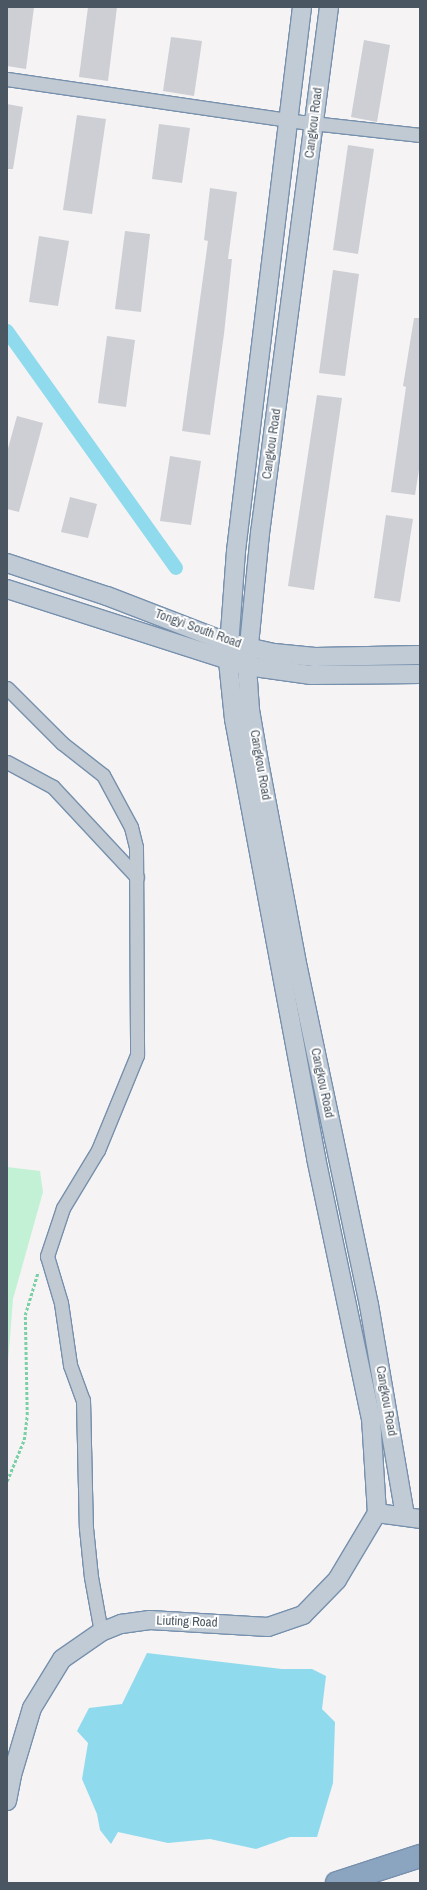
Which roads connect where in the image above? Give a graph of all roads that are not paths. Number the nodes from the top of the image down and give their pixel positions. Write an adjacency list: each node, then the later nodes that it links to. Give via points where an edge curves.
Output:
1 (302, 7): 4 (street, Cangkou Road)
2 (329, 7): 5 (street, Cangkou Road)
3 (7, 79): 4 (street)
4 (290, 119): 5 (street); 9 (street, Cangkou Road, via 236,551)
5 (314, 123): 6 (street); 10 (street, Cangkou Road)
6 (420, 135)
7 (7, 563): 9 (street, Tongyi South Road, via 107,596)
8 (7, 589): 12 (street, Tongyi South Road)
9 (229, 643): 10 (street, Tongyi South Road); 12 (street, Cangkou Road)
10 (247, 647): 11 (street, Tongyi South Road, via 315,657); 13 (street, Cangkou Road)
11 (420, 655)
12 (228, 661): 13 (street, Tongyi South Road); 18 (street, Cangkou Road, via 234,718 314,1150 371,1418)
13 (247, 666): 14 (street, Tongyi South Road, via 311,675); 19 (street, Cangkou Road, via 250,710 298,968)
14 (420, 674)
15 (7, 688): 17 (street, via 62,743 103,775 131,827 136,847)
16 (7, 762): 17 (street, via 53,787)
17 (137, 877): 20 (street, via 138,1054 98,1150 62,1208 47,1256 60,1303 70,1365 82,1400 86,1528 91,1577)
18 (377, 1513): 19 (street); 20 (street, Liuting Road, via 337,1580 303,1615 268,1627 150,1620 121,1624)
19 (413, 1517)
20 (101, 1632): 21 (street, Liuting Road, via 62,1659 32,1708)
21 (7, 1801)
22 (420, 1856): 23 (highway)
23 (337, 1883)

